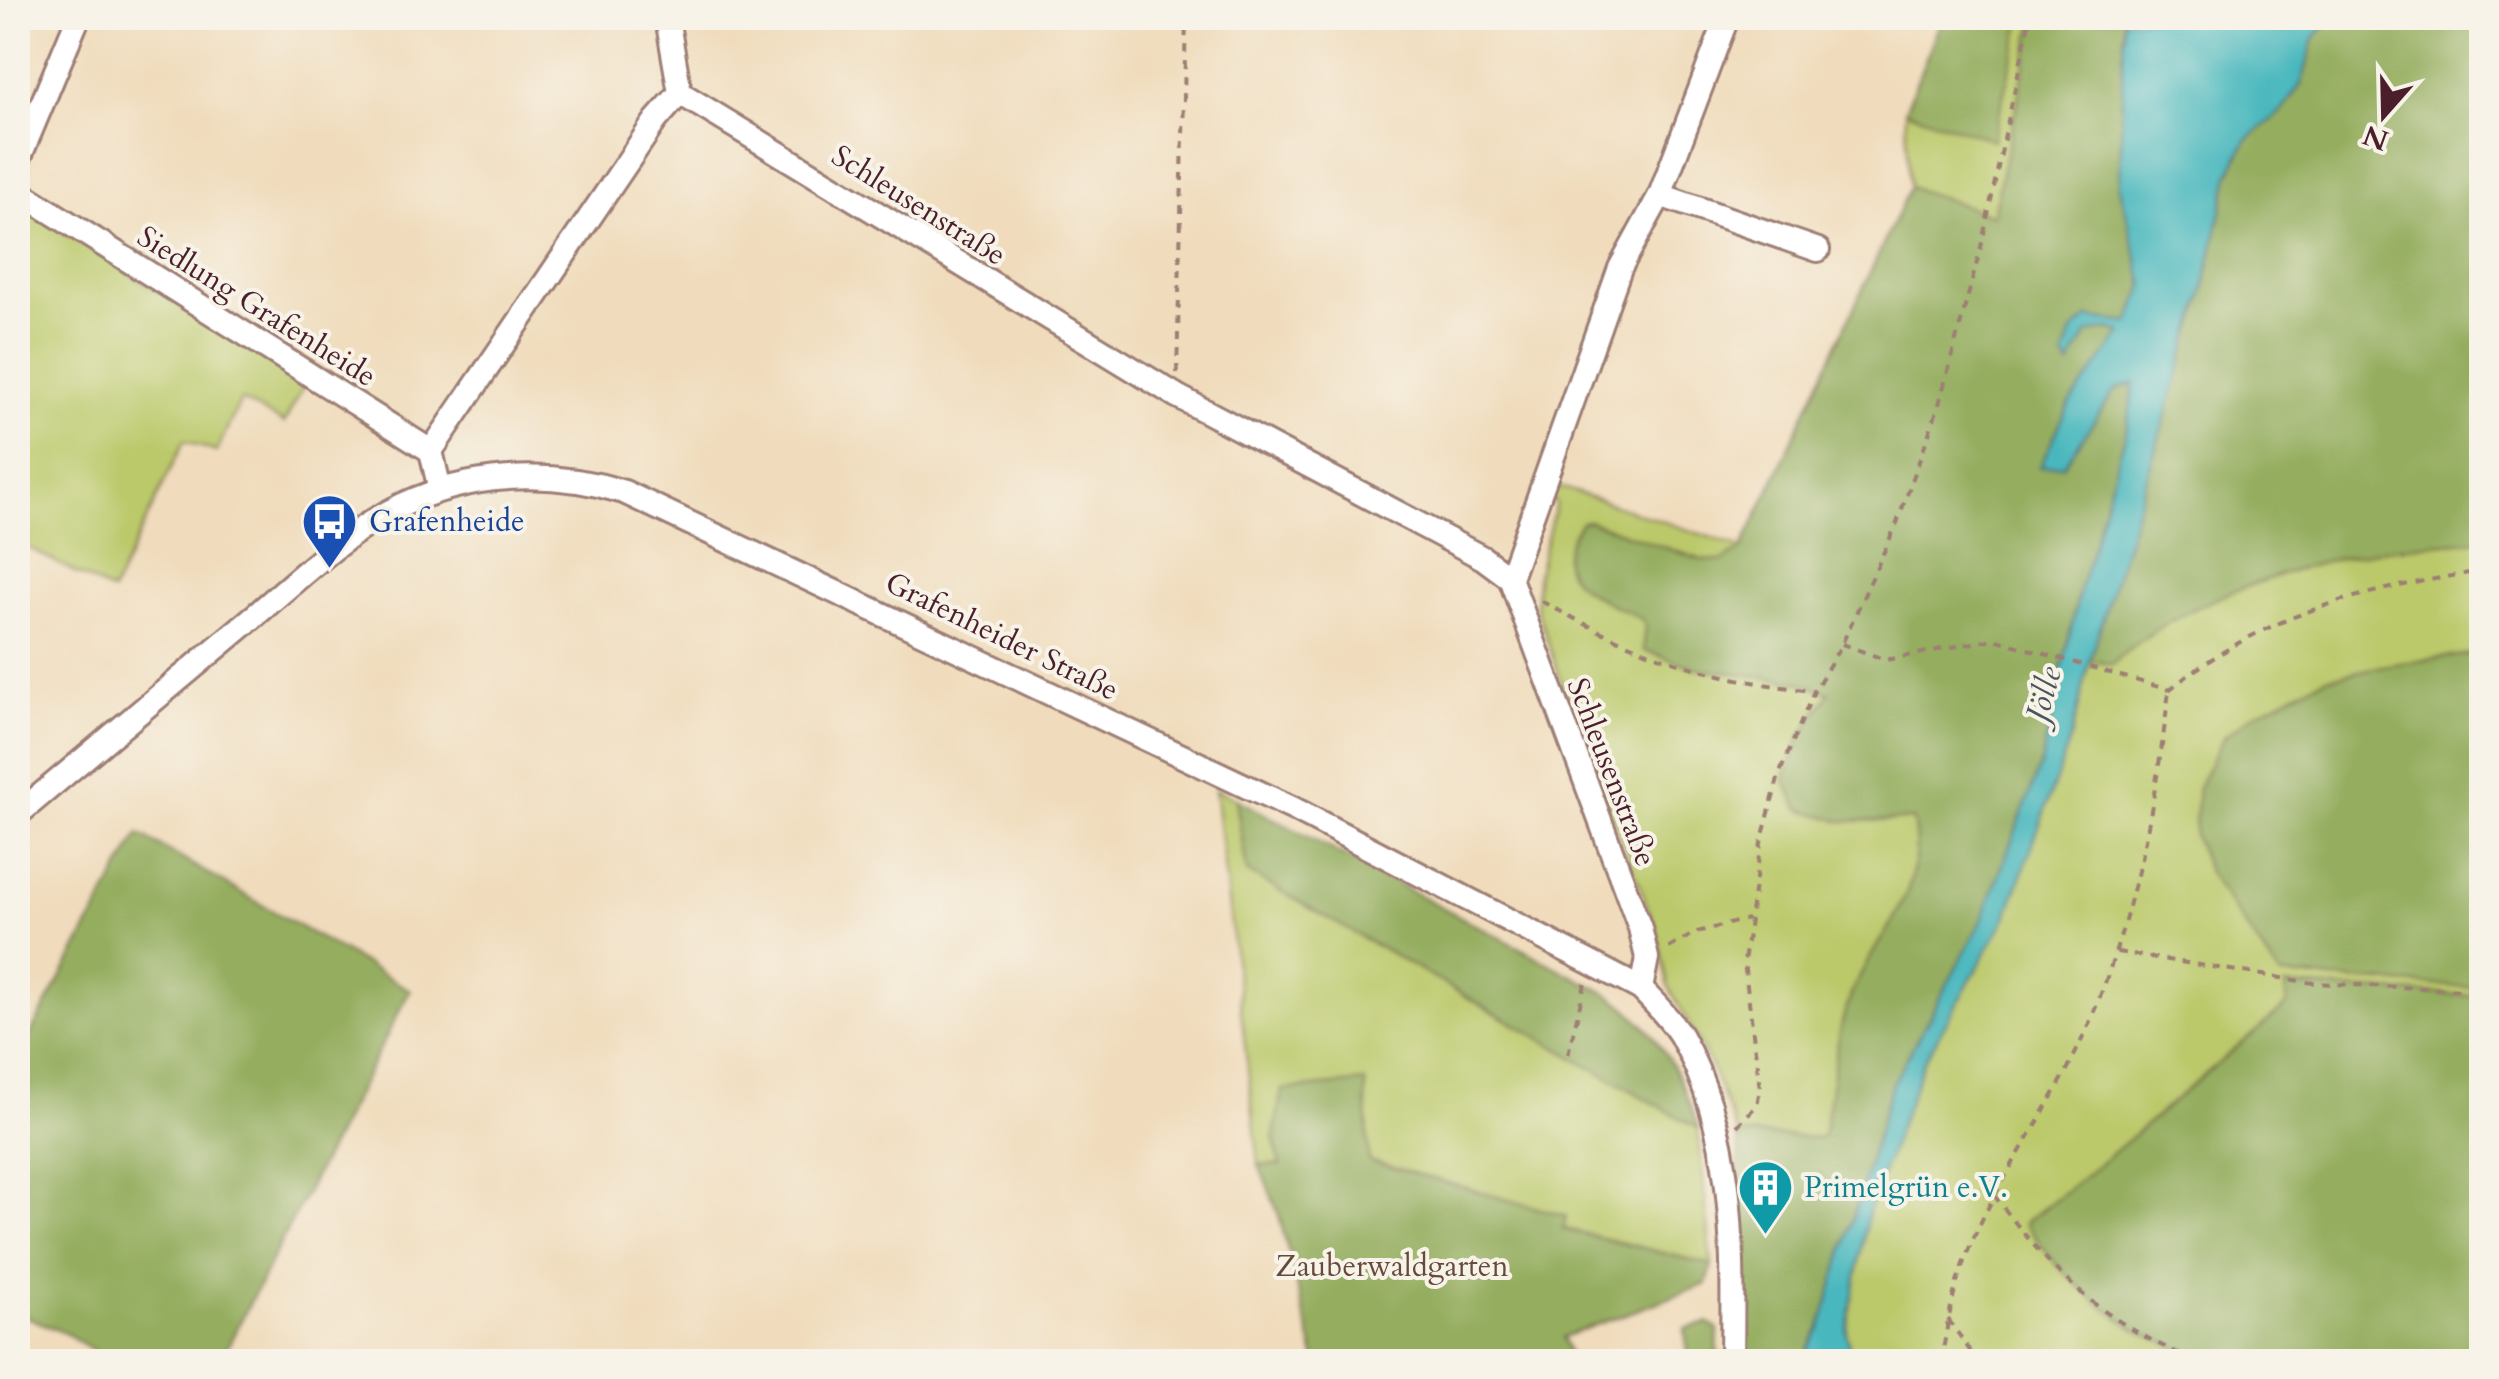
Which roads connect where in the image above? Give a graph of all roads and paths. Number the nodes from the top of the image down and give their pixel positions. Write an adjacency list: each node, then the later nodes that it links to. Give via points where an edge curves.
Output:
1 (78, 18): 7 (street)
2 (667, 18): 6 (street)
3 (1186, 18): 11 (path)
4 (1727, 18): 9 (street)
5 (2030, 18): 17 (path, via 1981,248 1938,408 1897,523)
6 (680, 93): 11 (street, Schleusenstraße); 12 (street)
7 (18, 161)
8 (18, 191): 12 (street, Siedlung Grafenheide)
9 (1660, 195): 10 (street); 15 (street, via 1620,268)
10 (1818, 250)
11 (1176, 396): 15 (street, Schleusenstraße)
12 (431, 452): 13 (street)
13 (440, 490): 20 (street, Grafenheider Straße, via 356,533); 24 (street, Grafenheider Straße, via 488,480 569,478 652,502 1294,809)
14 (2482, 571): 18 (path, via 2328,601 2249,635)
15 (1510, 578): 23 (street, Schleusenstraße)
16 (1539, 600): 19 (path, via 1614,641 1698,672)
17 (1842, 644): 18 (path, via 1886,660 1994,639); 19 (path)
18 (2169, 690): 22 (path)
19 (1814, 691): 21 (path, via 1780,775)
20 (18, 814)
21 (1748, 919): 23 (path, via 1697,932); 28 (path, via 1744,962 1760,1089 1749,1118)
22 (2116, 952): 26 (path, via 2313,983); 29 (path, via 2077,1051)
23 (1647, 958): 25 (street)
24 (1588, 959): 25 (street, Grafenheider Straße); 27 (path)
25 (1641, 988): 28 (street, Grafenheider Straße, via 1679,1032)
26 (2482, 991)
27 (1568, 1054)
28 (1721, 1138): 32 (street, Grafenheider Straße, via 1732,1245)
29 (1994, 1194): 30 (path); 31 (path, via 2078,1294 2130,1331)
30 (1948, 1319): 33 (path); 34 (path)
31 (2190, 1358): 35 (path); 36 (path)
32 (1732, 1362)
33 (1942, 1362)
34 (1978, 1362)
35 (2182, 1362)
36 (2197, 1362)

